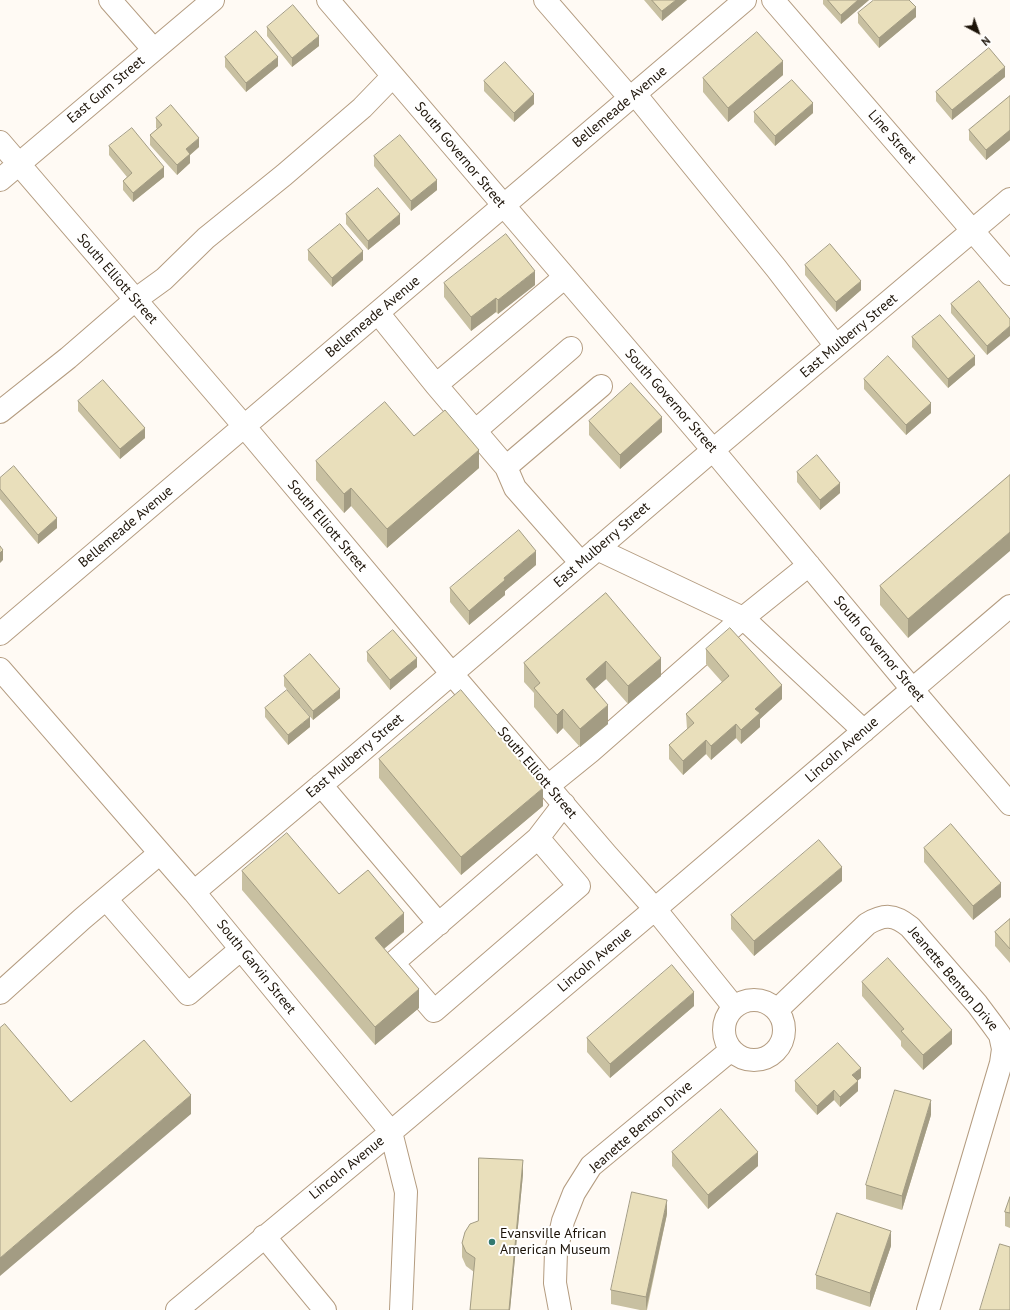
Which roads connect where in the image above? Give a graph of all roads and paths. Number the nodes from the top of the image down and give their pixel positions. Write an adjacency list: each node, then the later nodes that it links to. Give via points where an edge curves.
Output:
1 (110, 0): 7 (street)
2 (212, 0): 7 (street, East Gum Street)
3 (328, 0): 8 (street, South Governor Street)
4 (545, 0): 9 (street)
5 (745, 0): 9 (street, Bellemeade Avenue)
6 (773, 0): 15 (street, Line Street)
7 (154, 50): 11 (street, East Gum Street)
8 (393, 76): 14 (street, South Governor Street); 18 (street, via 362,108 206,238 164,279)
9 (632, 96): 14 (street, Bellemeade Avenue); 20 (street, via 776,268)
10 (0, 142): 11 (street, South Elliott Street)
11 (19, 164): 12 (street, East Gum Street); 18 (street, South Elliott Street)
12 (0, 180)
13 (1010, 199): 15 (street, East Mulberry Street)
14 (504, 206): 17 (street, South Governor Street); 19 (street, Bellemeade Avenue)
15 (973, 231): 16 (street, Line Street); 20 (street, East Mulberry Street)
16 (1010, 274)
17 (565, 277): 22 (street); 27 (street, South Governor Street)
18 (135, 300): 24 (street); 25 (street, South Elliott Street)
19 (378, 313): 22 (street); 25 (street, Bellemeade Avenue)
20 (836, 346): 27 (street, East Mulberry Street)
21 (571, 348): 26 (street)
22 (436, 385): 26 (street)
23 (601, 386): 28 (street)
24 (0, 412)
25 (244, 426): 33 (street, Bellemeade Avenue); 35 (street, South Elliott Street)
26 (475, 431): 28 (street)
27 (713, 450): 29 (street, East Mulberry Street); 30 (street, South Governor Street)
28 (506, 467): 29 (street, via 515,488)
29 (589, 556): 32 (street); 35 (street, East Mulberry Street)
30 (809, 565): 32 (street); 36 (street, South Governor Street)
31 (1010, 606): 36 (street, Lincoln Avenue)
32 (743, 618): 37 (street); 39 (street)
33 (0, 634)
34 (0, 669): 43 (street, South Garvin Street)
35 (452, 674): 38 (street, East Mulberry Street); 39 (street, South Elliott Street)
36 (912, 689): 37 (street, Lincoln Avenue); 41 (street, South Governor Street)
37 (864, 731): 46 (street, Lincoln Avenue)
38 (322, 785): 44 (street, East Mulberry Street); 47 (street)
39 (548, 786): 40 (street, South Elliott Street)
40 (564, 804): 42 (street); 46 (street, South Elliott Street)
41 (1010, 804)
42 (538, 838): 47 (street); 47 (street, via 579,886 434,1011 393,964)
43 (160, 853): 44 (street, South Garvin Street); 45 (street)
44 (194, 892): 48 (street, South Garvin Street)
45 (106, 899): 48 (street, via 188,994); 49 (street)
46 (655, 909): 50 (street, South Elliott Street); 53 (street, Lincoln Avenue)
47 (439, 924)
48 (241, 949): 53 (street, South Garvin Street)
49 (0, 993)
50 (734, 1007): 51 (street, via 744,1001 756,1000 768,1003); 52 (street, via 727,1017 724,1028 725,1040)
51 (777, 1010): 52 (street, via 783,1020 784,1032 781,1044 774,1053 764,1059 752,1060 740,1057); 59 (street, Jeanette Benton Drive, via 867,924 877,918 889,916 900,919 910,927 1000,1036 1003,1049 1002,1063)
52 (731, 1050): 58 (street, Jeanette Benton Drive, via 591,1166 574,1193 563,1221 556,1252 555,1283)
53 (391, 1132): 54 (street, Lincoln Avenue); 57 (street, South Garvin Street, via 406,1192)
54 (264, 1236): 55 (street, Lincoln Avenue); 56 (street)
55 (177, 1310)
56 (325, 1310)
57 (401, 1310)
58 (560, 1310)
59 (928, 1310)

